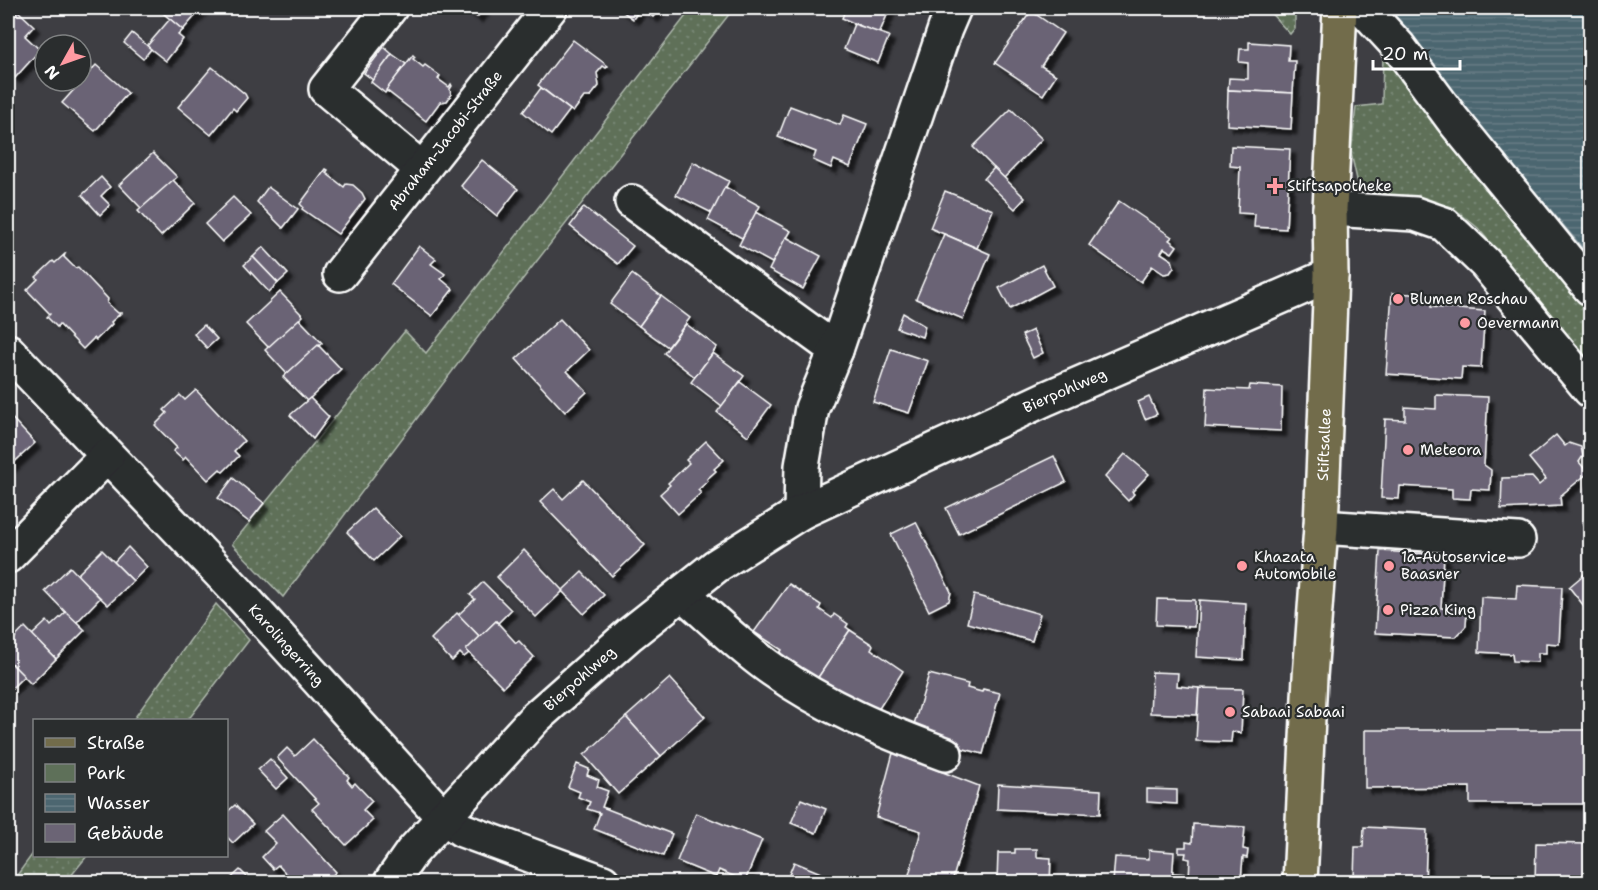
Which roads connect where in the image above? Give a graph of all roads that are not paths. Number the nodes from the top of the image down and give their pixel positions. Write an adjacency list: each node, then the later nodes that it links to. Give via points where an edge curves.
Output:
1 (390, 8): 6 (street, via 326,89)
2 (550, 8): 6 (street, Abraham-Jacobi-Straße)
3 (954, 8): 12 (street)
4 (1340, 8): 8 (main road, Stiftsallee)
5 (1363, 8): 11 (street, via 1399,47 1453,120)
6 (422, 169): 9 (street, Abraham-Jacobi-Straße)
7 (632, 202): 12 (street)
8 (1330, 209): 10 (main road, Stiftsallee); 14 (street, via 1415,214 1444,224 1485,263)
9 (339, 274)
10 (1331, 275): 16 (street, Bierpohlweg, via 1047,398); 17 (main road, Stiftsallee)
11 (1590, 288)
12 (836, 350): 16 (street, via 812,408 802,466)
13 (8, 351): 15 (street, Karolingerring)
14 (1590, 390)
15 (107, 456): 19 (street); 22 (street, Karolingerring, via 238,592)
16 (801, 512): 20 (street, Bierpohlweg, via 716,566)
17 (1321, 527): 18 (street); 25 (main road, Stiftsallee)
18 (1518, 540)
19 (8, 556)
20 (682, 593): 21 (street, via 772,670 885,732); 22 (street, Bierpohlweg, via 535,718)
21 (945, 754)
22 (443, 817): 23 (street, Bierpohlweg); 24 (street, Karolingerring, via 462,830)
23 (391, 882)
24 (603, 882)
25 (1300, 882)

